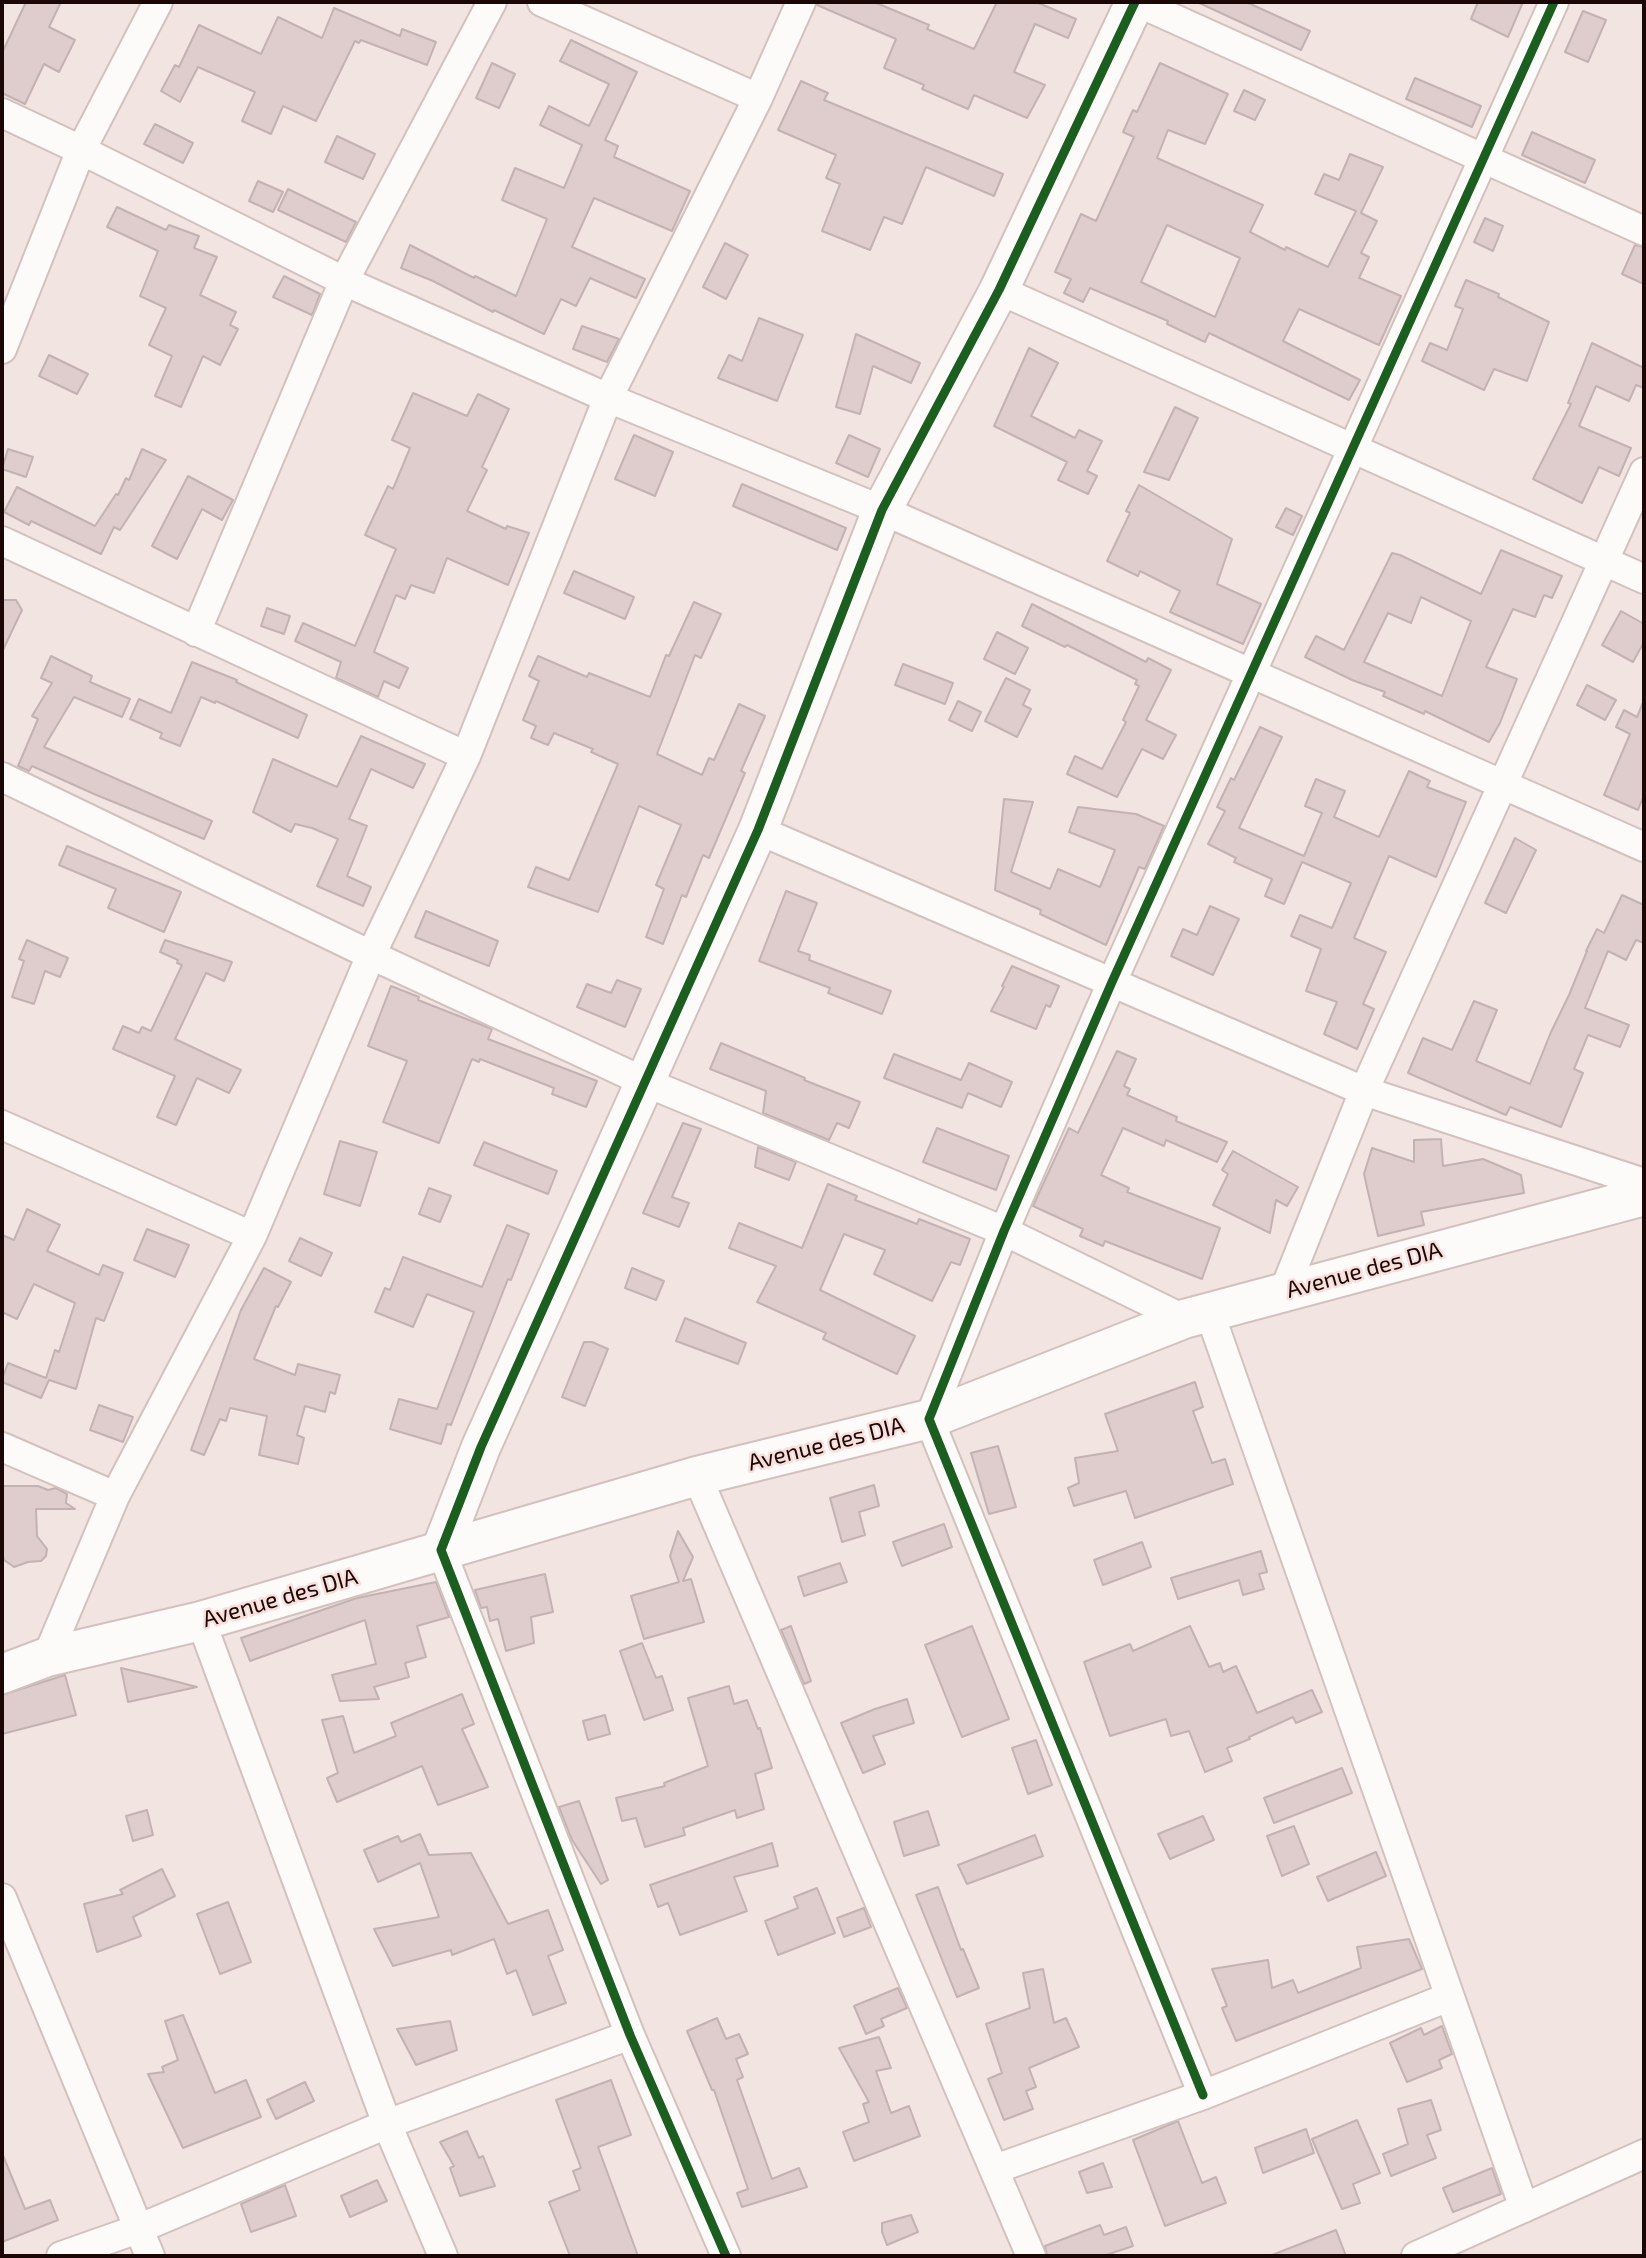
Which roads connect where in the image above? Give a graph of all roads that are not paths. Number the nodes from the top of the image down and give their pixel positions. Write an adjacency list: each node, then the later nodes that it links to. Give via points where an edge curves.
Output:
1 (158, 2): 9 (street)
2 (492, 2): 12 (street)
3 (542, 2): 7 (street)
4 (800, 2): 7 (street)
5 (1136, 2): 10 (street); 13 (street)
6 (1554, 2): 10 (street)
7 (758, 98): 15 (street)
8 (2, 113): 9 (street)
9 (81, 150): 12 (street); 14 (street)
10 (1485, 159): 11 (street); 16 (street)
11 (1644, 231)
12 (344, 281): 15 (street); 22 (street)
13 (999, 290): 16 (street); 18 (street)
14 (2, 349)
15 (608, 398): 18 (street); 24 (street)
16 (1354, 449): 20 (street); 23 (street)
17 (1644, 472): 20 (street)
18 (882, 510): 23 (street); 27 (street)
19 (2, 541): 22 (street)
20 (1604, 561): 21 (street); 26 (street)
21 (1644, 579)
22 (196, 632): 24 (street)
23 (1250, 671): 26 (street); 30 (street)
24 (466, 756): 29 (street)
25 (2, 777): 29 (street)
26 (1503, 785): 28 (street); 32 (street)
27 (758, 830): 30 (street); 31 (street)
28 (1644, 847)
29 (371, 955): 31 (street); 37 (street)
30 (1112, 982): 32 (street); 36 (street)
31 (645, 1082): 36 (street); 44 (street, via 481,1447)
32 (1364, 1090): 34 (street); 38 (street)
33 (2, 1125): 37 (street)
34 (1644, 1183)
35 (1644, 1196): 38 (street, Avenue des DIA)
36 (1004, 1231): 39 (street); 40 (street)
37 (252, 1236): 43 (street)
38 (1284, 1291): 39 (street, Avenue des DIA)
39 (1196, 1315): 40 (street, Avenue des DIA); 49 (street)
40 (929, 1419): 42 (street, Avenue des DIA); 51 (street)
41 (2, 1447): 43 (street)
42 (698, 1476): 44 (street, Avenue des DIA); 54 (street)
43 (114, 1496): 46 (street)
44 (441, 1550): 45 (street, Avenue des DIA); 50 (street)
45 (201, 1621): 46 (street, Avenue des DIA); 52 (street)
46 (47, 1657): 47 (street, Avenue des DIA)
47 (2, 1674)
48 (2, 1898): 56 (street)
49 (1449, 1997): 51 (street); 55 (street)
50 (630, 2035): 52 (street); 60 (street)
51 (1203, 2095): 54 (street)
52 (387, 2124): 56 (street); 59 (street)
53 (1644, 2154): 55 (street)
54 (995, 2169): 61 (street)
55 (1524, 2208): 62 (street)
56 (138, 2229): 57 (street); 58 (street)
57 (61, 2256)
58 (150, 2256)
59 (443, 2256)
60 (726, 2256)
61 (1031, 2256)
62 (1416, 2256)

